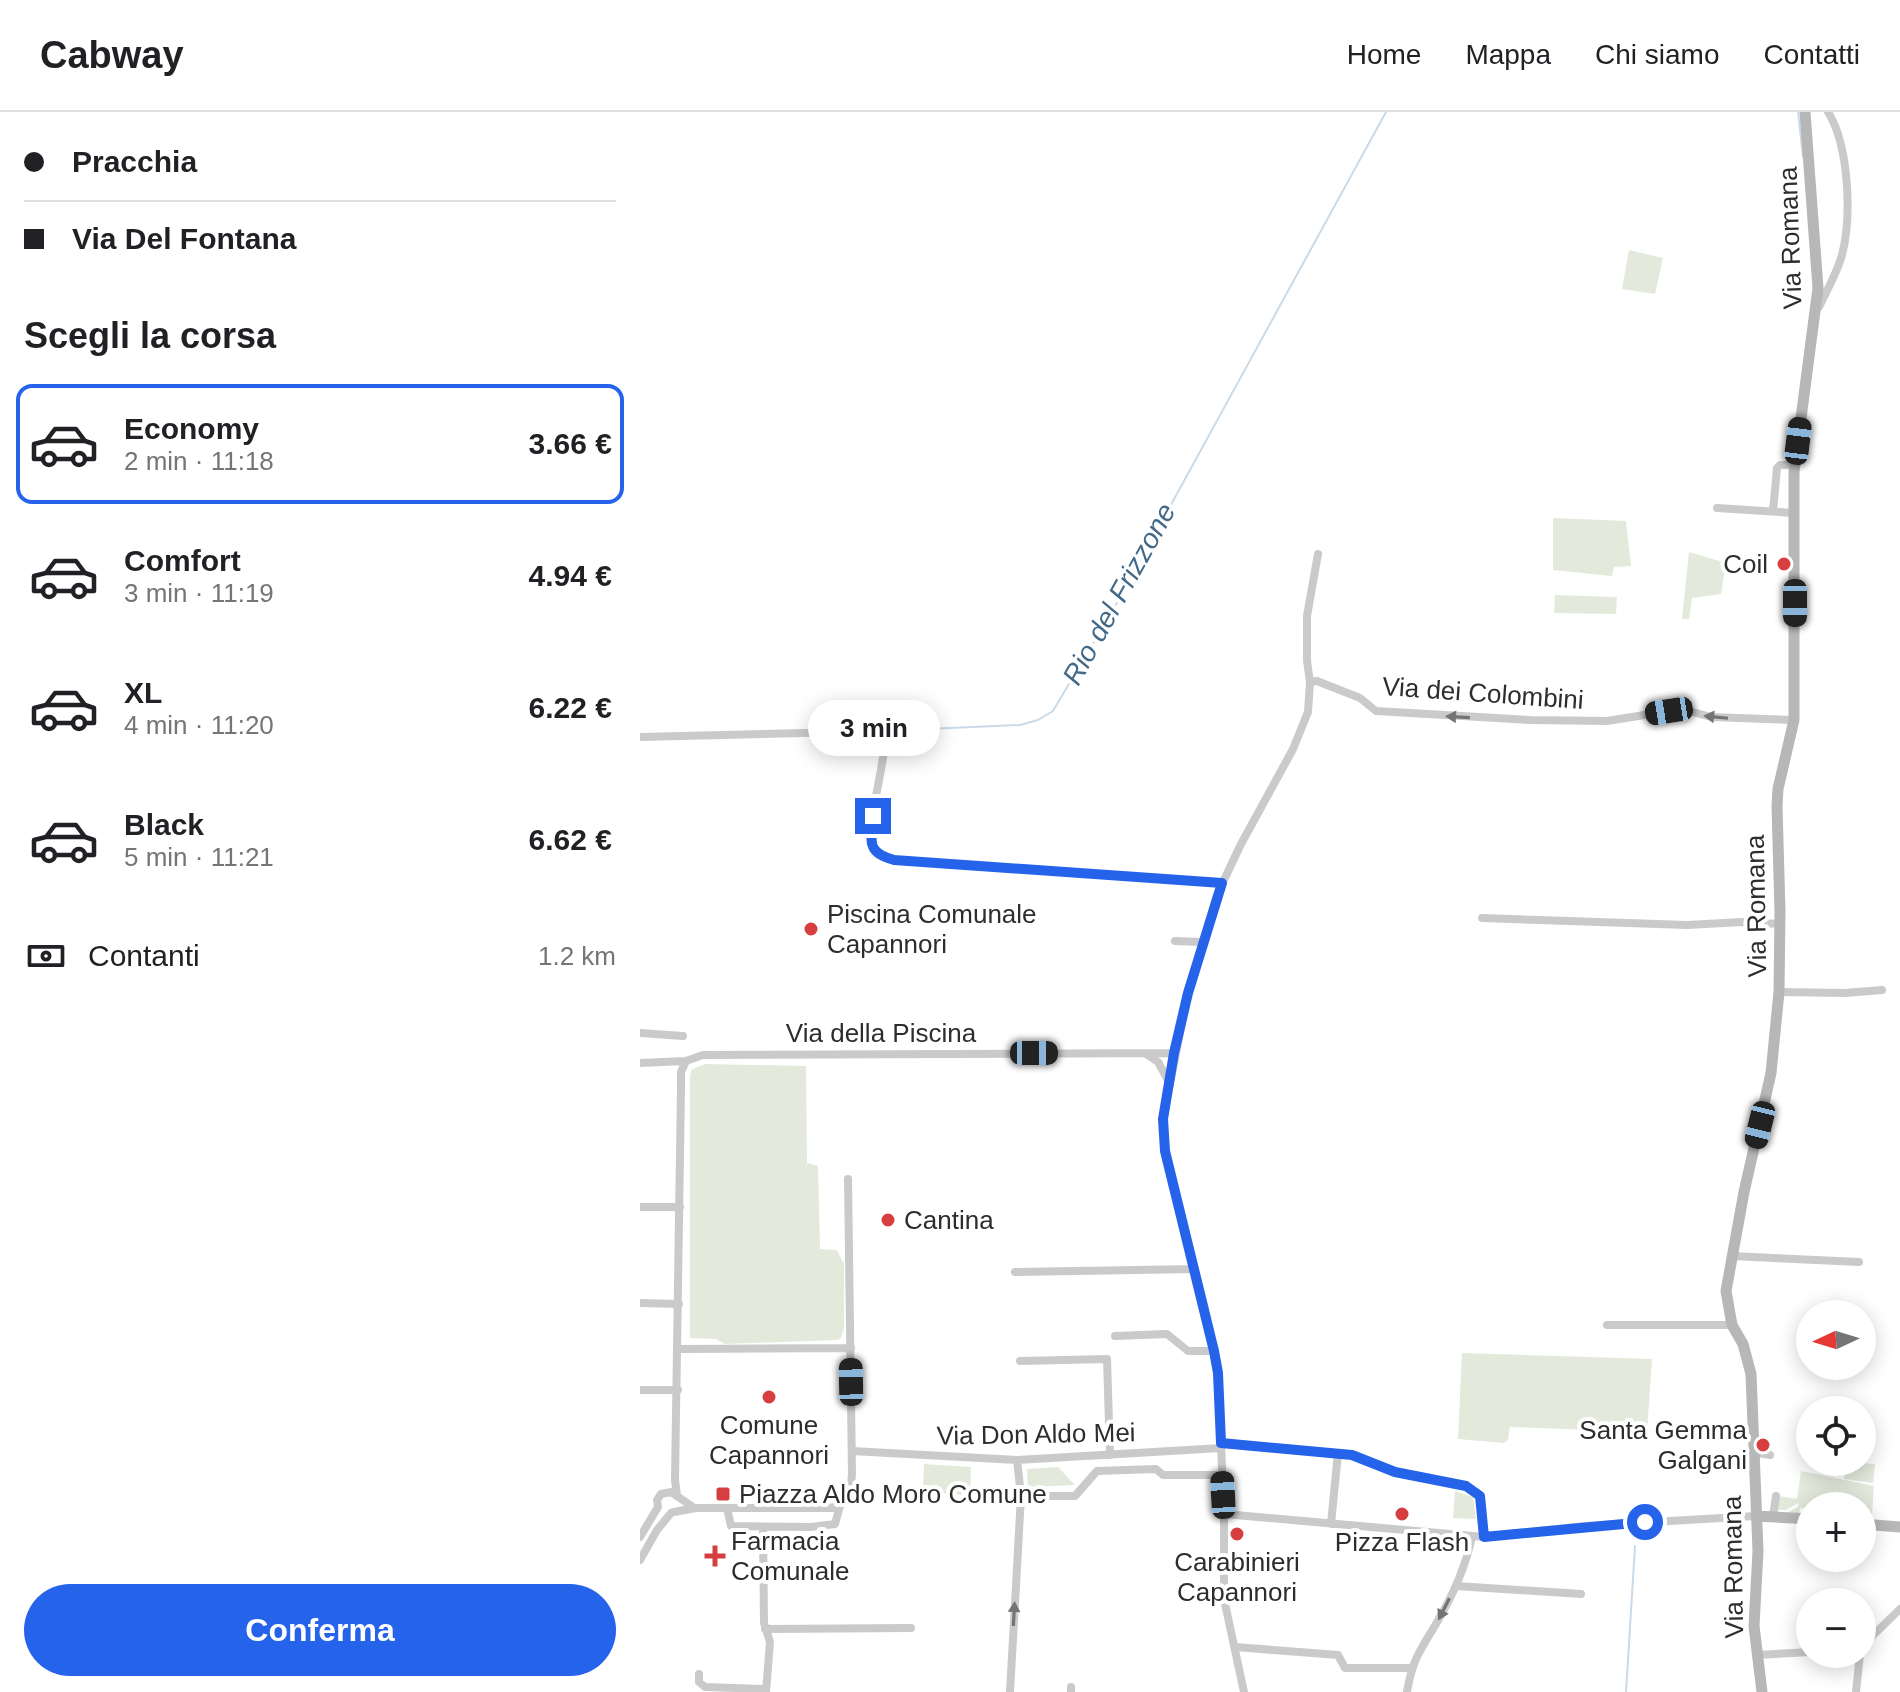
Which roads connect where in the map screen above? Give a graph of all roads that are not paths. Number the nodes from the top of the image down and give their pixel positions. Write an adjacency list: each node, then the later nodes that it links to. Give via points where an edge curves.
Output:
1 (1805, 112): 3 (street, Via Romana)
2 (1828, 112): 3 (street, via 1840,139 1846,235 1837,271)
3 (1816, 311): 4 (street, Via Romana)
4 (1794, 465): 6 (street, via 1777,468); 7 (street, Via Romana)
5 (1717, 508): 6 (street)
6 (1773, 511): 7 (street)
7 (1794, 513): 10 (street, Via Romana)
8 (1318, 554): 9 (street, via 1307,616)
9 (1310, 682): 10 (street, Via dei Colombini, one-way to 9, via 1711,717 1689,711 1607,721 1376,711 1360,698); 12 (street, via 1304,725)
10 (1794, 720): 14 (street, Via Romana, via 1778,789)
11 (640, 737): 12 (street, via 885,735 871,836 877,855)
12 (1222, 883): 16 (street)
13 (1482, 918): 14 (street)
14 (1780, 924): 18 (street, Via Romana)
15 (1175, 941): 16 (street)
16 (1202, 942): 22 (street)
17 (1882, 990): 18 (street)
18 (1779, 992): 29 (street, Via Romana, via 1771,1073)
19 (640, 1033): 20 (street)
20 (683, 1036)
21 (1134, 1052): 22 (street, Via della Piscina); 23 (street, Via della Piscina, via 703,1055); 25 (street, via 1158,1062)
22 (1174, 1053): 25 (street)
23 (686, 1061): 24 (street, Via della Piscina); 28 (street, via 681,1072)
24 (640, 1063)
25 (1169, 1082): 31 (street, via 1163,1136)
26 (848, 1179): 38 (street)
27 (640, 1207): 28 (street)
28 (680, 1207): 34 (street)
29 (1731, 1256): 30 (street); 36 (street, Via Romana, via 1726,1300)
30 (1859, 1262)
31 (1195, 1269): 32 (street); 40 (street)
32 (1015, 1272)
33 (640, 1303): 34 (street)
34 (679, 1304): 39 (street)
35 (1607, 1325): 36 (street)
36 (1732, 1325): 46 (street, Via Romana, via 1751,1374)
37 (1115, 1336): 40 (street, via 1167,1334 1188,1351)
38 (851, 1348): 39 (street); 45 (street)
39 (679, 1349): 43 (street)
40 (1214, 1351): 44 (street)
41 (1020, 1361): 48 (street, via 1107,1359)
42 (640, 1390): 43 (street)
43 (678, 1390): 51 (street)
44 (1221, 1446): 47 (street, Via Don Aldo Mei); 48 (street, Via Don Aldo Mei); 52 (street)
45 (852, 1451): 50 (street, Via Don Aldo Mei); 57 (street, via 850,1496)
46 (1753, 1452): 49 (street); 63 (street, Via Romana)
47 (1338, 1453): 66 (street); 72 (street, Via Don Aldo Mei, via 1405,1475 1474,1489 1480,1496)
48 (1110, 1455): 50 (street, Via Don Aldo Mei)
49 (1770, 1455)
50 (1017, 1460): 54 (street)
51 (676, 1471): 53 (street); 56 (street)
52 (1222, 1475): 54 (street, via 1097,1471 1075,1496); 62 (street)
53 (664, 1492): 56 (street); 58 (street)
54 (1021, 1496): 87 (street, one-way to 54)
55 (1776, 1496): 64 (street)
56 (678, 1497): 59 (street); 61 (street, via 679,1506)
57 (840, 1506): 60 (street); 68 (street, via 830,1526)
58 (658, 1507): 61 (street); 71 (street)
59 (696, 1508): 60 (street); 61 (street)
60 (727, 1508): 68 (street, via 731,1526)
61 (672, 1512): 73 (street)
62 (1224, 1514): 66 (street); 80 (street, via 1224,1599)
63 (1756, 1516): 64 (street); 72 (street); 82 (street, Via Romana)
64 (1773, 1516): 65 (street)
65 (1796, 1518)
66 (1331, 1524): 70 (street)
67 (1876, 1525): 69 (street)
68 (763, 1527): 78 (street)
69 (1900, 1527)
70 (1472, 1536): 72 (street); 74 (street)
71 (640, 1537)
72 (1484, 1537)
73 (640, 1560)
74 (1456, 1586): 75 (street); 83 (street, one-way to 83)
75 (1581, 1594)
76 (1900, 1609): 79 (street)
77 (911, 1628): 78 (street)
78 (765, 1629): 86 (street, via 770,1642)
79 (1876, 1632)
80 (1235, 1647): 83 (street, via 1338,1655 1345,1668); 88 (street)
81 (1796, 1653): 82 (street)
82 (1756, 1655): 90 (street, Via Romana)
83 (1411, 1668): 89 (street)
84 (1859, 1668): 91 (street)
85 (699, 1674): 86 (street, via 705,1687)
86 (766, 1690)
87 (1010, 1692)
88 (1244, 1692)
89 (1407, 1692)
90 (1762, 1692)
91 (1856, 1692)

